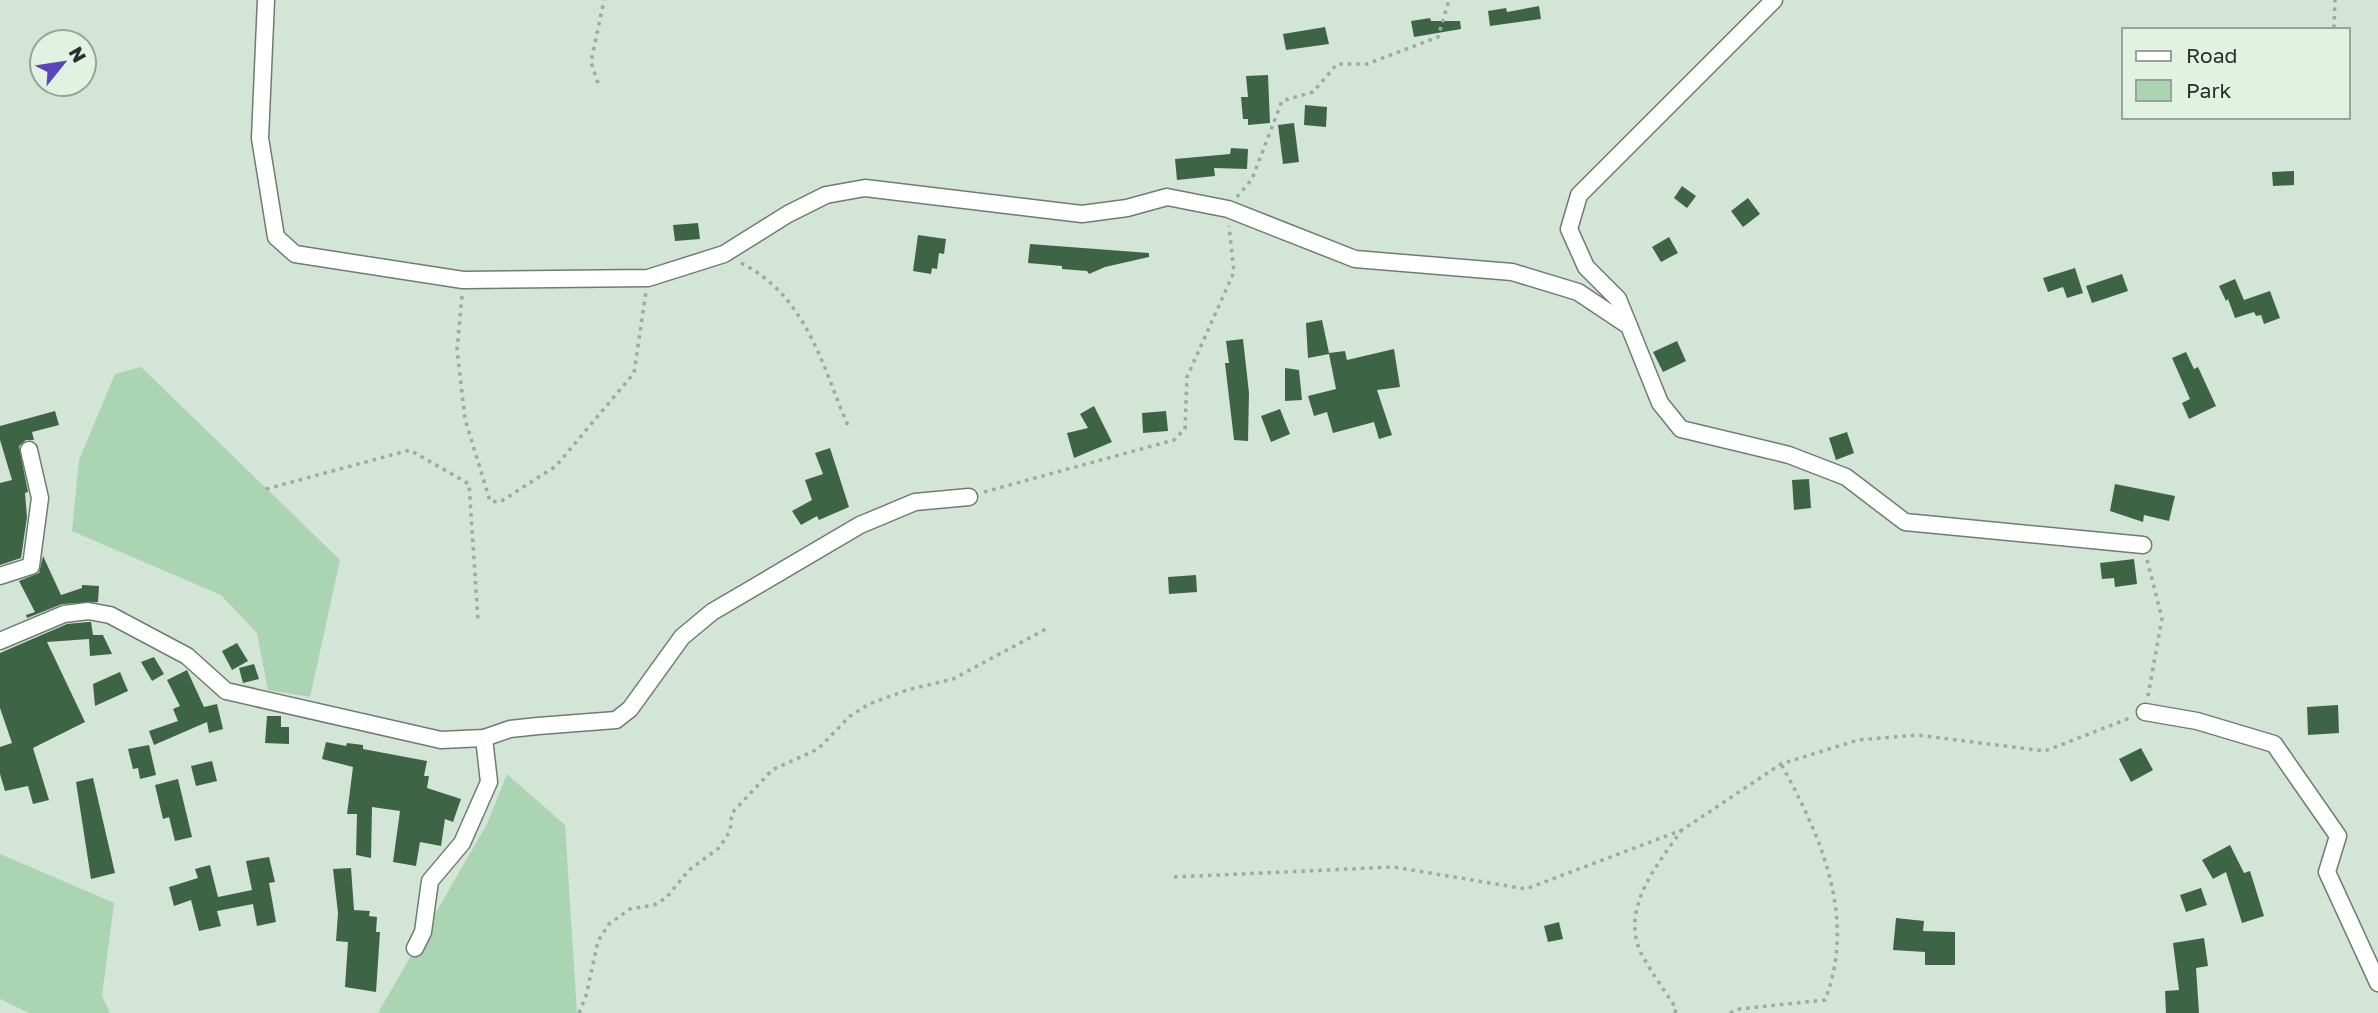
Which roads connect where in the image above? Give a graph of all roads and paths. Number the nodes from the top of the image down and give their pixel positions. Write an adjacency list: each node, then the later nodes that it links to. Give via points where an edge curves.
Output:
1 (267, 0): 11 (street, via 260,138 276,237 295,254)
2 (604, 0): 7 (path, via 591,62)
3 (1449, 0): 8 (path, via 1438,37 1367,64 1338,64 1312,92 1282,101 1252,178)
4 (1774, 0): 12 (street, via 1579,195 1569,229 1586,267 1619,299)
5 (2336, 0): 6 (path)
6 (2334, 28)
7 (598, 83)
8 (1227, 209): 9 (street, via 1167,197 1082,214 865,188 826,195); 12 (street, via 1355,259 1512,272 1578,292); 16 (path, via 1234,272 1187,377 1185,429 1174,440)
9 (724, 254): 10 (street); 13 (path, via 764,275 800,313)
10 (648, 278): 11 (street); 11 (path, via 634,373 556,466 500,502 490,501 465,419 457,350)
11 (463, 280)
12 (1629, 326): 17 (street, via 1660,403 1681,429 1789,455 1846,477 1905,522)
13 (848, 426)
14 (29, 450): 18 (street, via 40,498 31,566)
15 (266, 489): 19 (path, via 410,450 468,484)
16 (970, 497): 23 (street, via 915,502 860,525 712,612 682,637 631,709 616,720 510,729)
17 (2143, 545): 22 (path, via 2162,618)
18 (0, 576)
19 (478, 621)
20 (1046, 629): 29 (path, via 953,679 869,704 850,716 818,749 772,770 732,813 730,831 719,848 689,870 666,898 629,909 609,924 598,941)
21 (0, 641): 23 (street, via 64,614 88,611 110,615 187,656 226,691 441,740)
22 (2145, 712): 24 (path, via 2045,751 1917,735 1857,740); 28 (street, via 2197,721 2274,744 2338,836 2327,872)
23 (484, 738): 27 (street, via 489,782 462,843 430,881 423,932)
24 (1781, 764): 25 (path); 31 (path, via 1818,838 1833,885 1839,926 1835,974 1825,1000)
25 (1682, 830): 26 (path, via 1526,889 1394,867); 30 (path, via 1649,876 1635,913 1640,951)
26 (1174, 877)
27 (415, 948)
28 (2378, 983)
29 (579, 1013)
30 (1675, 1013)
31 (1730, 1013)

